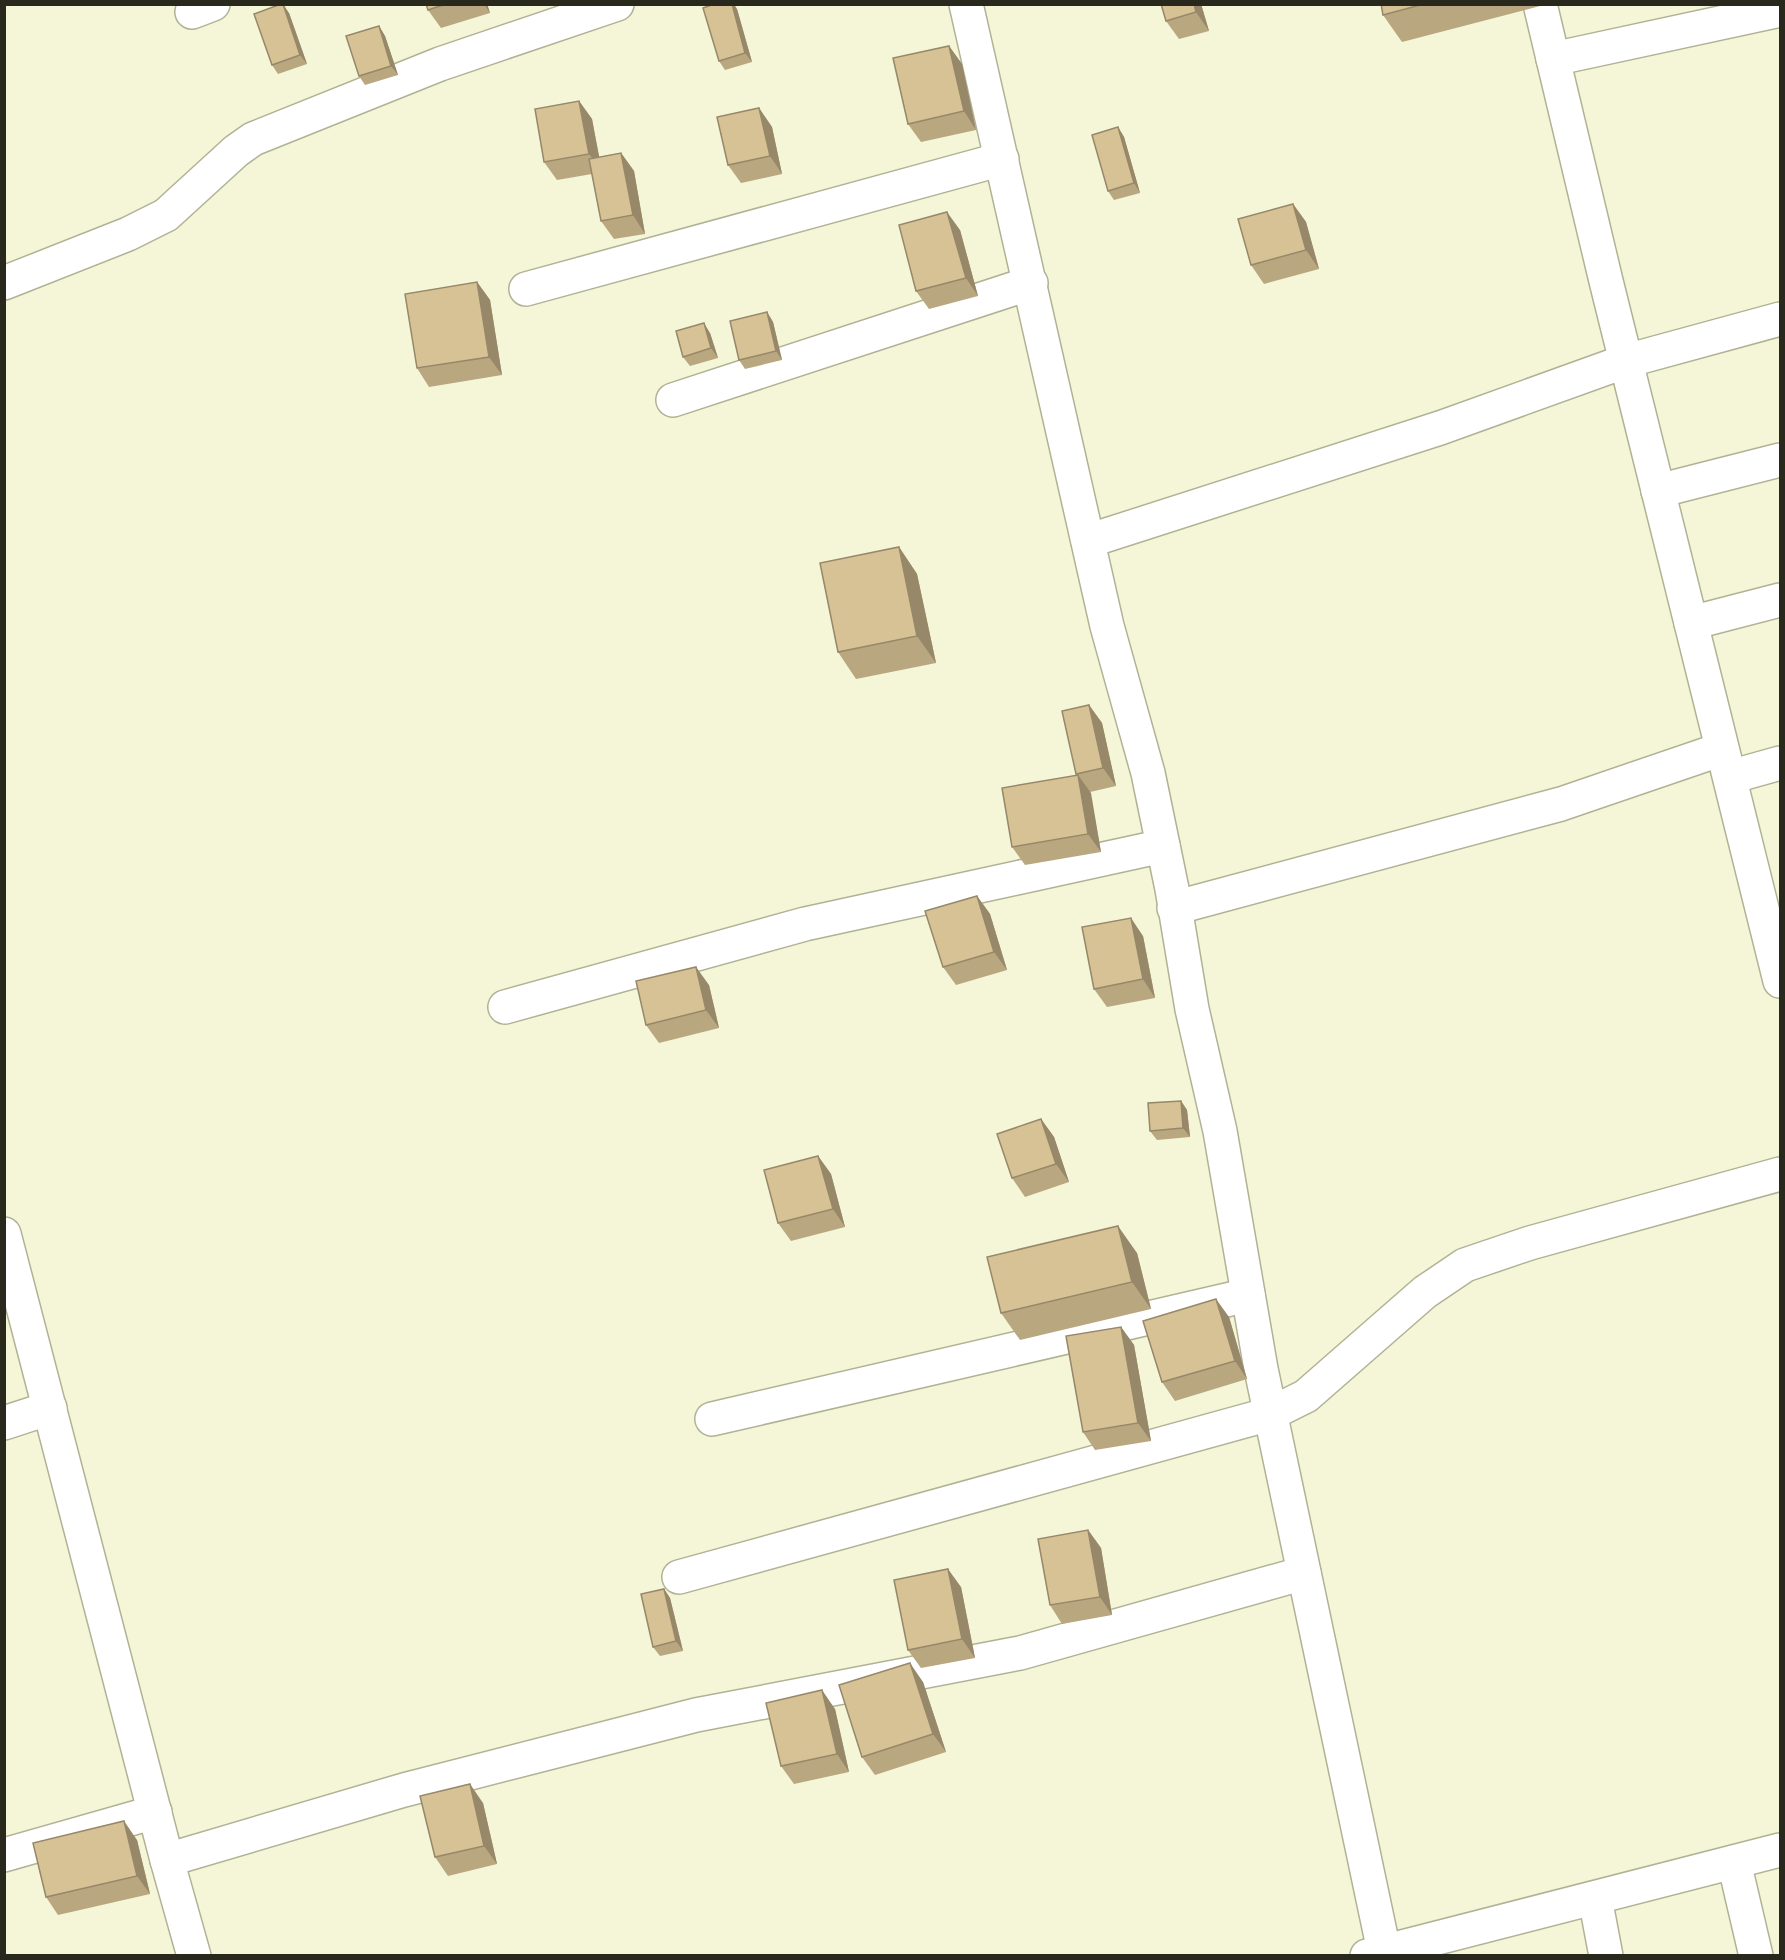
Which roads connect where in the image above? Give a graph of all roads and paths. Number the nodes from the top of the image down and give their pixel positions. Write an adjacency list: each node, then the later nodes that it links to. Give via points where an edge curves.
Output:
1 (617, 4): 7 (street, via 440,64 253,139 166,215)
2 (966, 4): 6 (street)
3 (1540, 4): 5 (street)
4 (1780, 10): 5 (street)
5 (1553, 59): 11 (street)
6 (1002, 159): 8 (street); 9 (street)
7 (4, 283)
8 (1031, 283): 12 (street); 15 (street)
9 (526, 289)
10 (1780, 319): 11 (street)
11 (1626, 361): 14 (street); 15 (street, via 1440,428)
12 (673, 400)
13 (1780, 460): 14 (street)
14 (1658, 491): 17 (street)
15 (1088, 541): 20 (street)
16 (1780, 600): 17 (street)
17 (1691, 623): 19 (street)
18 (1780, 762): 19 (street)
19 (1726, 763): 21 (street); 22 (street)
20 (1163, 846): 21 (street); 23 (street, via 806,924)
21 (1174, 908): 26 (street, via 1220,1131)
22 (1780, 981)
23 (505, 1007)
24 (1780, 1174): 28 (street, via 1530,1243 1465,1266 1425,1292 1306,1396)
25 (4, 1233): 27 (street)
26 (1248, 1295): 28 (street); 29 (street)
27 (50, 1408): 30 (street); 33 (street)
28 (1270, 1414): 31 (street); 32 (street)
29 (712, 1419)
30 (4, 1423)
31 (1304, 1572): 36 (street, via 1020,1653 696,1715 404,1790); 39 (street)
32 (679, 1576)
33 (155, 1812): 35 (street); 36 (street)
34 (1780, 1850): 37 (street)
35 (4, 1855)
36 (167, 1860): 40 (street)
37 (1734, 1862): 38 (street); 42 (street)
38 (1595, 1898): 39 (street); 41 (street)
39 (1376, 1953)
40 (194, 1956)
41 (1606, 1956)
42 (1756, 1956)

